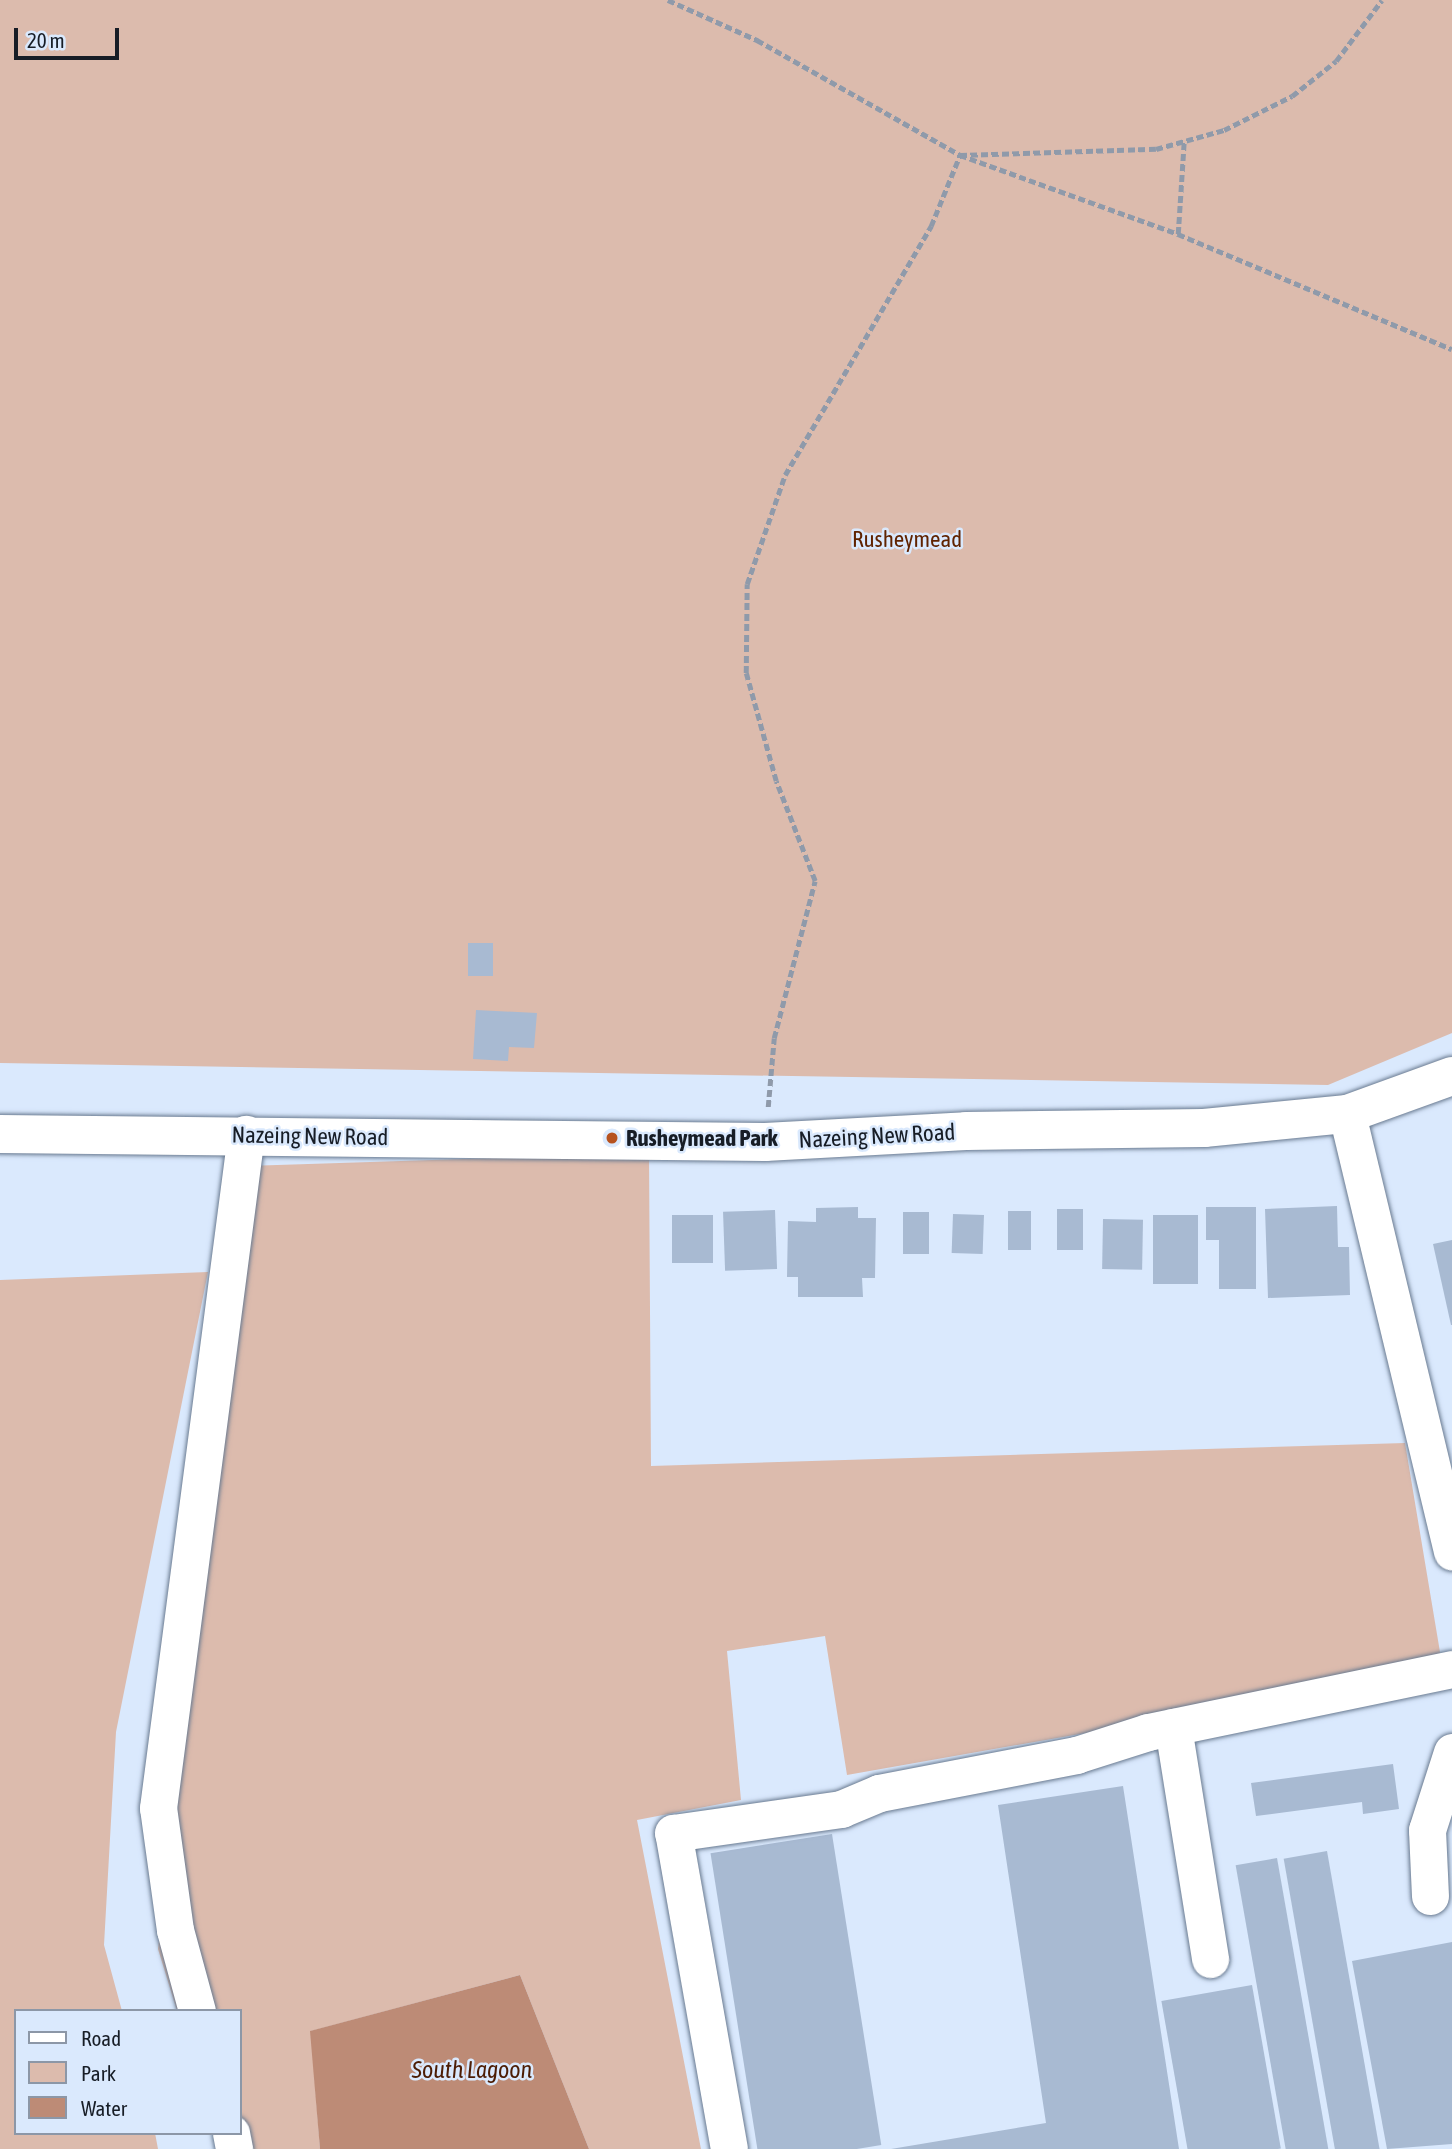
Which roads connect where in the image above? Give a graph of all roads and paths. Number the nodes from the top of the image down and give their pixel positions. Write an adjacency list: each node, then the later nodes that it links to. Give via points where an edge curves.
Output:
1 (668, 0): 4 (path, via 757,40)
2 (1382, 0): 3 (path, via 1336,61 1292,96 1224,130)
3 (1184, 141): 4 (path, via 1156,149); 5 (path)
4 (960, 155): 5 (path); 11 (path, via 931,226 785,475 747,584 746,673 776,781 815,881 774,1038)
5 (1178, 234): 6 (path)
6 (1452, 349)
7 (1452, 1076): 8 (main road, Nazeing New Road)
8 (1347, 1114): 11 (main road, Nazeing New Road, via 1203,1128 966,1131); 12 (lane)
9 (0, 1134): 10 (main road, Nazeing New Road)
10 (246, 1134): 11 (main road, Nazeing New Road); 18 (lane, via 158,1808 175,1930)
11 (765, 1142)
12 (1452, 1552)
13 (1452, 1669): 14 (lane)
14 (1173, 1727): 17 (lane); 19 (lane, via 1076,1755 879,1793 841,1810 673,1833)
15 (1452, 1752): 16 (lane, via 1427,1830)
16 (1430, 1896)
17 (1210, 1959)
18 (196, 2009)
19 (729, 2149)

